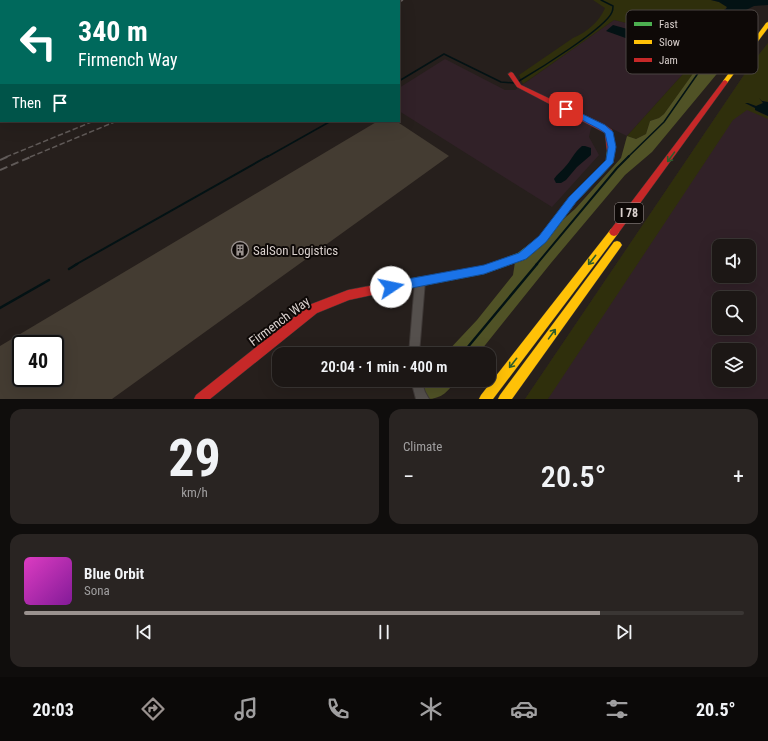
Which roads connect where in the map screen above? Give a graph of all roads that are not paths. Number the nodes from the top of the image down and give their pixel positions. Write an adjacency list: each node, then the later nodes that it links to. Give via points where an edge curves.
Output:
1 (768, 24): 3 (main road, I 78, one-way to 3)
2 (768, 34): 4 (main road, I 78)
3 (758, 38)
4 (758, 48)
5 (731, 74): 15 (main road, I 78, one-way to 15, via 651,184)
6 (740, 74): 8 (main road, I 78)
7 (515, 80): 10 (main road, Firmench Way, via 609,132 612,147 610,161 573,200 543,239 522,256 484,270)
8 (654, 194)
9 (621, 239): 16 (main road, I 78, one-way to 9)
10 (420, 281): 11 (street); 13 (main road, Firmench Way, via 348,295 314,309)
11 (415, 347)
12 (418, 387): 14 (street)
13 (200, 399)
14 (423, 399)
15 (485, 399)
16 (504, 399)

